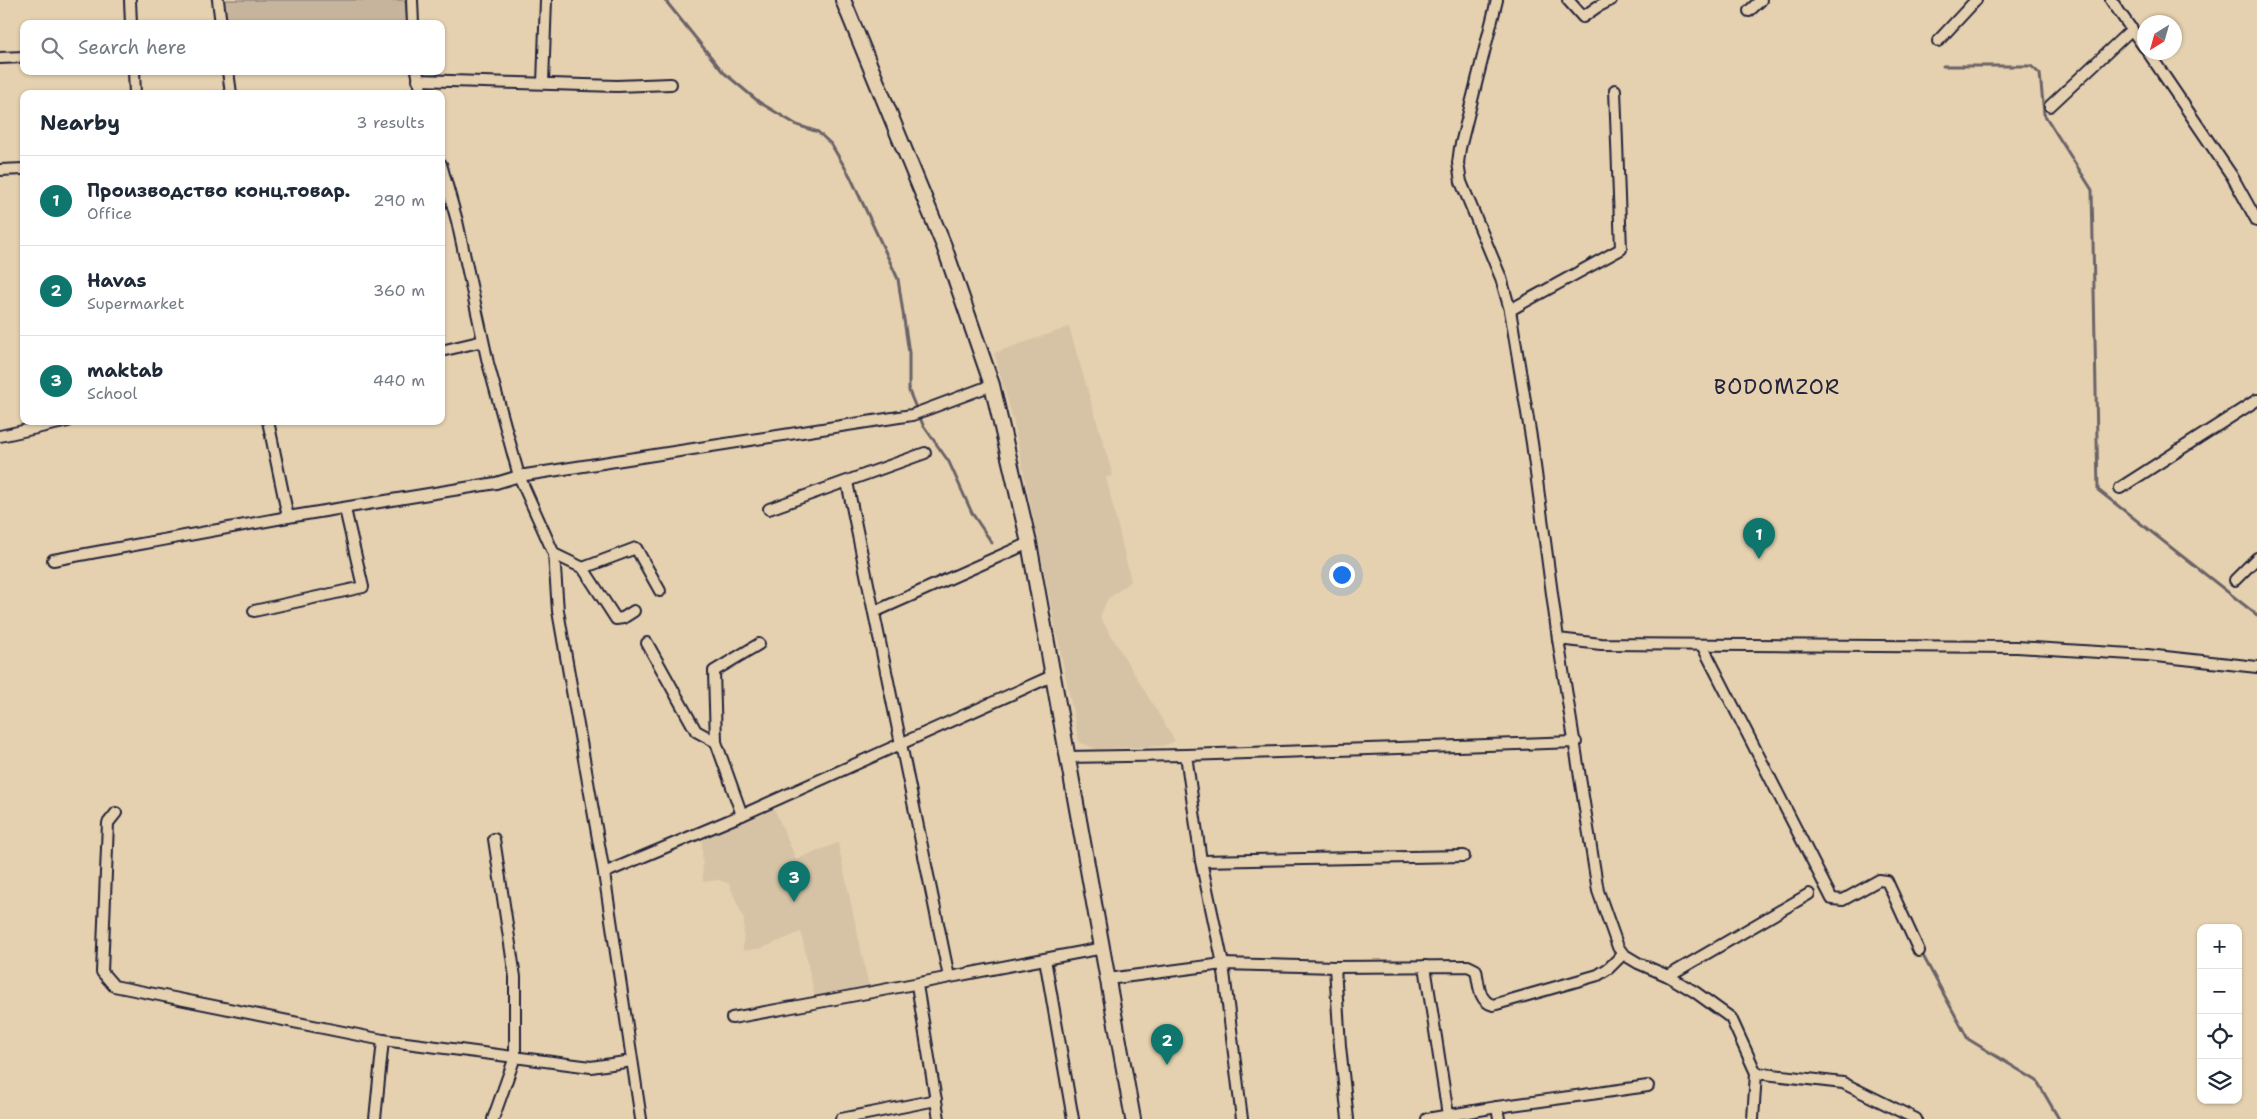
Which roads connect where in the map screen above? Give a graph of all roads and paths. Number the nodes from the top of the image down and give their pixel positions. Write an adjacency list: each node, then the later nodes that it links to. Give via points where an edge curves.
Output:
1 (130, 0): 13 (street)
2 (218, 0): 14 (street)
3 (412, 0): 15 (street)
4 (546, 0): 25 (street)
5 (842, 0): 39 (main road, via 944,246)
6 (1497, 0): 36 (street, via 1458,163 1461,182 1502,278)
7 (1568, 0): 8 (street, via 1583,17)
8 (1611, 0)
9 (1761, 0): 12 (street)
10 (1976, 0): 18 (street)
11 (2111, 0): 16 (street)
12 (1749, 11)
13 (131, 20)
14 (220, 20)
15 (413, 20)
16 (2132, 29): 17 (street); 31 (street)
17 (2137, 36)
18 (1938, 41)
19 (20, 57): 20 (street)
20 (0, 58)
21 (2153, 60): 35 (street, via 2232,176)
22 (134, 75): 27 (street)
23 (229, 75): 28 (street)
24 (418, 76): 25 (street); 29 (street)
25 (542, 83): 26 (street)
26 (671, 84)
27 (135, 90)
28 (230, 90)
29 (421, 90)
30 (1615, 90): 36 (street, via 1621,249)
31 (2050, 106)
32 (20, 169): 33 (street)
33 (0, 170)
34 (445, 178): 37 (street)
35 (2257, 221)
36 (1510, 310): 61 (street, via 1532,443)
37 (484, 342): 38 (street); 45 (street)
38 (445, 350)
39 (992, 385): 45 (street, via 912,414); 51 (main road)
40 (2257, 400): 47 (street)
41 (50, 425): 43 (street)
42 (269, 425): 50 (street)
43 (0, 436)
44 (925, 453): 46 (street)
45 (519, 476): 49 (street, via 496,483); 52 (street)
46 (847, 482): 48 (street); 60 (street)
47 (2120, 488)
48 (769, 508)
49 (345, 509): 50 (street); 58 (street, via 363,587)
50 (288, 517): 54 (street)
51 (1029, 543): 60 (street); 66 (main road)
52 (554, 554): 55 (street); 77 (street, via 558,611)
53 (2257, 558): 56 (street)
54 (53, 560)
55 (583, 568): 57 (street, via 636,548); 59 (street, via 616,619)
56 (2235, 580)
57 (660, 590)
58 (254, 611)
59 (634, 611)
60 (874, 612): 69 (street)
61 (1558, 639): 64 (street, via 1601,644); 68 (street)
62 (647, 643): 67 (street, via 696,731)
63 (759, 644): 67 (street, via 714,671)
64 (1702, 645): 65 (street, via 2017,647 2147,655); 80 (street, via 1832,898 1843,900 1884,880)
65 (2257, 667)
66 (1052, 676): 69 (street); 71 (main road)
67 (716, 742): 73 (street)
68 (1576, 742): 70 (street); 81 (street, via 1598,891)
69 (901, 745): 73 (street); 87 (street)
70 (1186, 755): 71 (street); 76 (street)
71 (1066, 757): 79 (main road)
72 (116, 813): 91 (street, via 108,823 102,972 114,986)
73 (742, 815): 77 (street)
74 (494, 839): 92 (street, via 515,977)
75 (1464, 856): 76 (street)
76 (1201, 861): 83 (street)
77 (604, 873): 93 (street)
78 (1809, 894): 86 (street)
79 (1103, 948): 82 (street); 88 (main road)
80 (1919, 951)
81 (1623, 954): 84 (street, via 1598,974 1492,1005 1482,999 1473,967); 86 (street)
82 (1045, 959): 87 (street); 104 (street)
83 (1223, 964): 85 (street); 88 (street); 106 (street)
84 (1425, 966): 85 (street); 98 (street)
85 (1335, 967): 107 (street)
86 (1668, 976): 94 (street, via 1731,1018)
87 (949, 977): 89 (street)
88 (1108, 979): 105 (main road)
89 (917, 985): 90 (street); 96 (street)
90 (732, 1018)
91 (383, 1040): 92 (street); 99 (street)
92 (514, 1057): 93 (street, via 591,1068); 100 (street)
93 (632, 1061): 101 (street)
94 (1756, 1072): 110 (street); 111 (street, via 1843,1083)
95 (1648, 1086): 97 (street)
96 (936, 1100): 102 (street); 103 (street)
97 (1496, 1107): 98 (street); 109 (street)
98 (1448, 1115): 108 (street)
99 (375, 1119)
100 (493, 1119)
101 (640, 1119)
102 (841, 1119)
103 (939, 1119)
104 (1073, 1119)
105 (1133, 1119)
106 (1242, 1119)
107 (1348, 1119)
108 (1427, 1119)
109 (1499, 1119)
110 (1753, 1119)
111 (1916, 1119)

